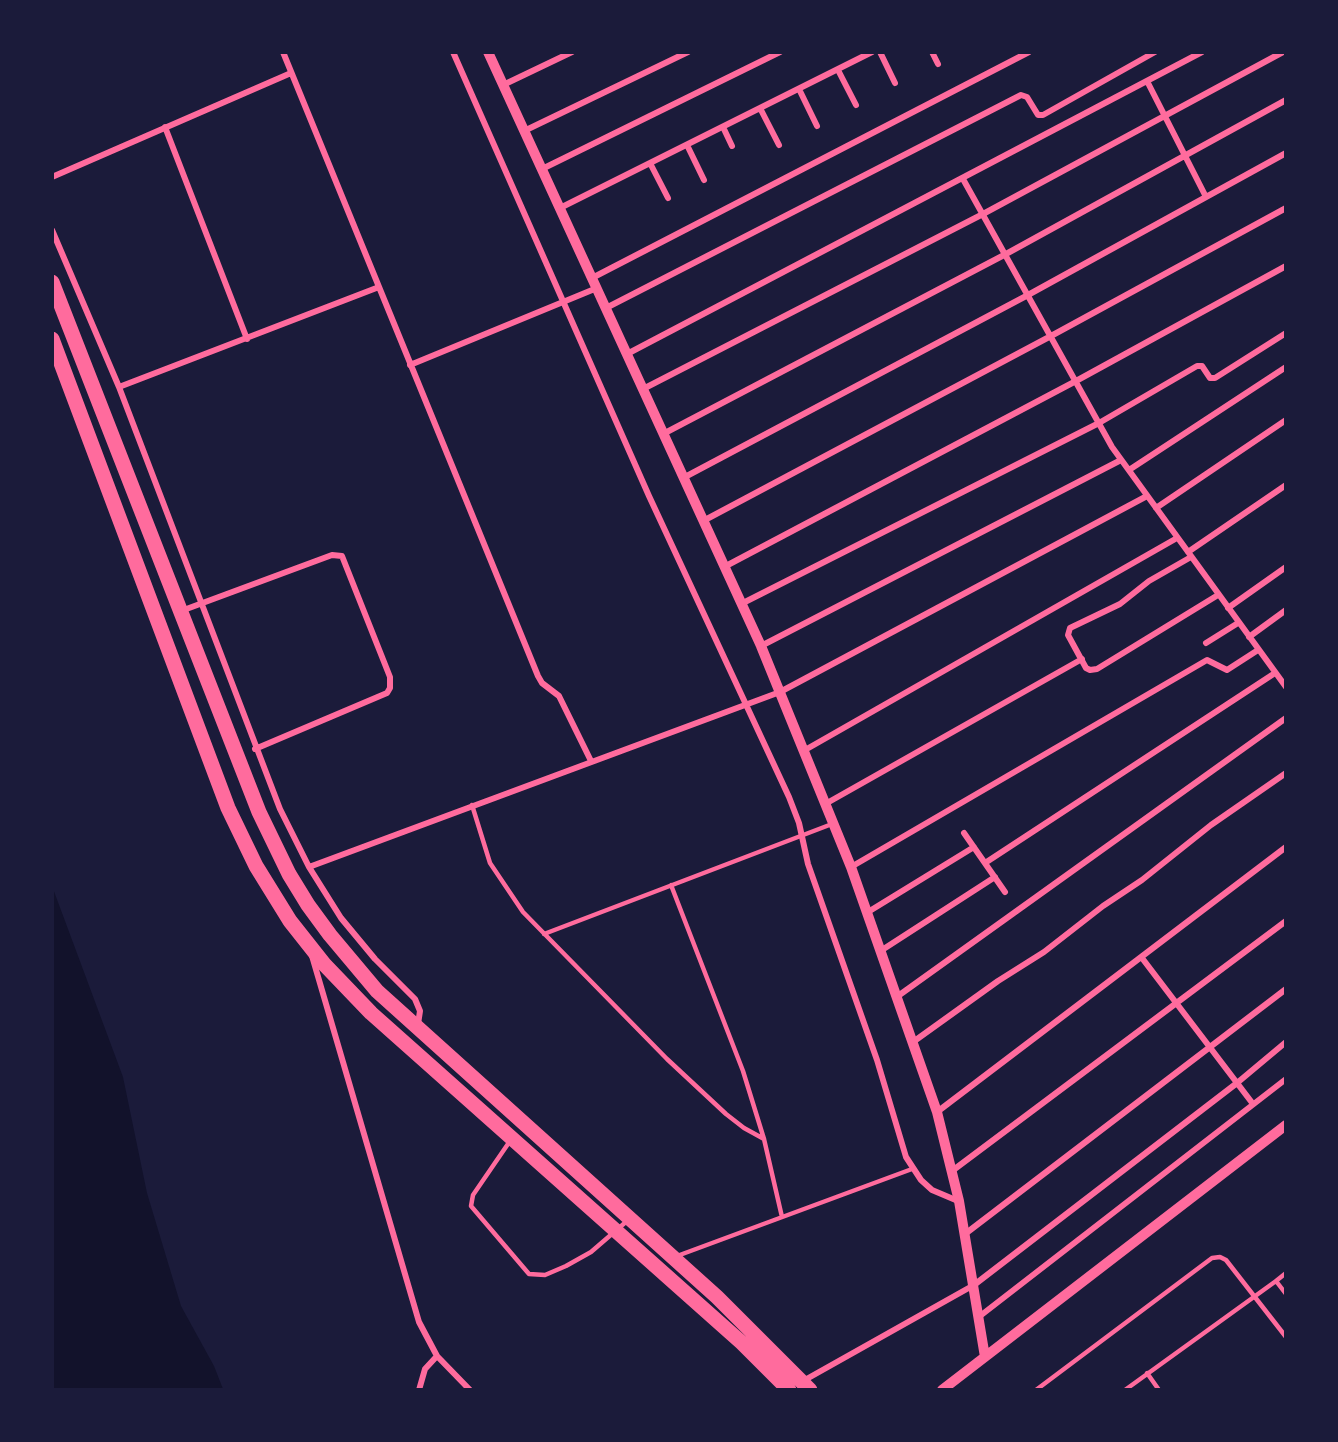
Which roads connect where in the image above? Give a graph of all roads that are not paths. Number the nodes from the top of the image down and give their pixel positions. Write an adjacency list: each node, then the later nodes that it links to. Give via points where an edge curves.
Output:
1 (283, 52): 16 (street)
2 (453, 52): 52 (street)
3 (488, 52): 19 (street)
4 (572, 52): 19 (street)
5 (688, 52): 28 (street)
6 (780, 52): 35 (street)
7 (872, 52): 15 (street)
8 (880, 52): 18 (street)
9 (932, 52): 14 (street)
10 (1029, 52): 47 (street)
11 (1155, 52): 53 (street, via 1043,115 1037,114 1022,95)
12 (1202, 52): 17 (street)
13 (1283, 52): 24 (street)
14 (938, 64)
15 (838, 69): 20 (street); 22 (street)
16 (291, 73): 27 (street); 49 (street)
17 (1147, 81): 24 (street); 37 (street)
18 (895, 83)
19 (503, 85): 28 (street)
20 (799, 89): 23 (street); 25 (street)
21 (1286, 100): 33 (street)
22 (856, 105)
23 (760, 108): 26 (street); 30 (street)
24 (1165, 117): 33 (street); 43 (street)
25 (817, 126)
26 (723, 127): 29 (street); 31 (street)
27 (165, 128): 36 (street); 57 (street)
28 (524, 131): 35 (street)
29 (687, 145): 34 (street); 38 (street)
30 (779, 145)
31 (732, 146)
32 (1286, 153): 39 (street)
33 (1185, 156): 39 (street); 45 (street)
34 (650, 163): 40 (street); 41 (street)
35 (542, 169): 41 (street)
36 (52, 177)
37 (963, 178): 43 (street); 58 (street)
38 (704, 180)
39 (1206, 197): 51 (street)
40 (668, 198)
41 (560, 208): 47 (street)
42 (1286, 208): 55 (street)
43 (983, 214): 45 (street); 63 (street)
44 (52, 230): 62 (street)
45 (1005, 254): 51 (street); 66 (street)
46 (1286, 266): 61 (street)
47 (592, 278): 50 (street)
48 (52, 282): 83 (highway)
49 (378, 287): 57 (street); 59 (street)
50 (597, 288): 52 (street); 53 (street)
51 (1028, 295): 55 (street); 69 (street)
52 (562, 303): 59 (street); 94 (street)
53 (606, 308): 58 (street)
54 (1286, 333): 65 (street, via 1218,376 1210,378 1202,366 1197,366)
55 (1051, 336): 61 (street); 73 (street)
56 (52, 339): 116 (highway, via 228,808 267,885)
57 (247, 339): 62 (street)
58 (627, 354): 63 (street)
59 (410, 364): 98 (street, via 538,676 559,696)
60 (1286, 367): 68 (street)
61 (1076, 381): 65 (street); 76 (street)
62 (119, 387): 79 (street)
63 (643, 389): 66 (street)
64 (1286, 420): 72 (street)
65 (1099, 423): 67 (street); 80 (street)
66 (663, 434): 69 (street)
67 (1121, 460): 68 (street); 87 (street)
68 (1129, 470): 71 (street)
69 (683, 478): 73 (street)
70 (1286, 485): 75 (street)
71 (1147, 496): 72 (street); 93 (street)
72 (1156, 508): 74 (street)
73 (703, 521): 76 (street)
74 (1177, 538): 75 (street); 97 (street)
75 (1189, 555): 78 (street); 89 (street, via 1120,604 1070,628 1068,634)
76 (724, 567): 80 (street)
77 (1286, 567): 81 (street)
78 (1218, 595): 81 (street); 89 (street, via 1095,670 1088,669)
79 (201, 603): 83 (street); 96 (street); 96 (street, via 338,554 390,677 387,693)
80 (741, 604): 87 (street)
81 (1228, 608): 84 (street)
82 (1286, 610): 85 (street)
83 (180, 611): 122 (highway, via 259,812 289,874 347,957)
84 (1238, 623): 85 (street); 86 (street)
85 (1249, 637): 88 (street)
86 (1206, 643)
87 (761, 646): 93 (street)
88 (1258, 650): 91 (street); 109 (street, via 1227,670 1207,660)
89 (1082, 659): 100 (street)
90 (1286, 674): 91 (street)
91 (1277, 676): 92 (street); 107 (street)
92 (1286, 687)
93 (780, 692): 94 (street); 97 (street)
94 (748, 704): 98 (street); 104 (street)
95 (1286, 718): 120 (street)
96 (255, 749): 108 (street)
97 (805, 750): 100 (street)
98 (591, 761): 101 (street)
99 (1286, 773): 123 (street, via 1044,952)
100 (826, 803): 102 (street)
101 (472, 805): 108 (street); 115 (lane, via 490,863 517,904)
102 (834, 823): 104 (lane); 109 (street)
103 (964, 833): 105 (street)
104 (802, 835): 111 (lane); 133 (street, via 808,864)
105 (974, 847): 107 (street); 113 (street)
106 (1286, 847): 118 (street)
107 (985, 863): 110 (street)
108 (309, 867): 122 (street, via 359,941 415,999 420,1016)
109 (851, 867): 113 (street)
110 (995, 877): 112 (street); 117 (street)
111 (671, 885): 115 (lane); 132 (lane, via 743,1071)
112 (1005, 892)
113 (868, 912): 117 (street)
114 (1286, 921): 121 (street)
115 (544, 934): 132 (lane, via 726,1114)
116 (309, 947): 131 (highway, via 371,1013); 148 (street, via 419,1322)
117 (882, 950): 120 (street)
118 (1142, 958): 121 (street); 129 (street)
119 (1286, 989): 125 (street)
120 (898, 996): 123 (street)
121 (1177, 1004): 125 (street); 134 (street)
122 (416, 1028): 137 (highway)
123 (913, 1042): 129 (street)
124 (1286, 1042): 127 (street)
125 (1210, 1048): 127 (street); 139 (street)
126 (1286, 1079): 128 (street)
127 (1237, 1083): 128 (street); 143 (street)
128 (1253, 1104): 146 (street)
129 (937, 1112): 134 (street)
130 (1286, 1125): 149 (street)
131 (512, 1138): 138 (highway); 138 (lane, via 473,1195 471,1206 529,1274 539,1276 566,1266)
132 (764, 1139): 136 (lane)
133 (912, 1169): 135 (street, via 932,1190); 136 (lane)
134 (952, 1171): 135 (street)
135 (959, 1201): 139 (street)
136 (782, 1217): 140 (lane)
137 (629, 1219): 138 (lane); 140 (highway)
138 (617, 1232): 154 (highway)
139 (965, 1234): 143 (street)
140 (672, 1258): 151 (highway)
141 (1286, 1273): 142 (lane)
142 (1276, 1281): 144 (lane); 145 (lane)
143 (974, 1285): 146 (street); 151 (street)
144 (1286, 1294)
145 (1254, 1296): 147 (lane); 150 (lane); 156 (lane, via 1226,1260 1212,1258)
146 (980, 1316): 149 (street)
147 (1286, 1337)
148 (437, 1356): 152 (street, via 425,1369); 153 (street)
149 (986, 1357): 155 (street)
150 (1147, 1372): 157 (lane); 158 (lane)
151 (806, 1385)
152 (419, 1389)
153 (470, 1389)
154 (788, 1389)
155 (942, 1389)
156 (1036, 1389)
157 (1125, 1389)
158 (1159, 1389)

